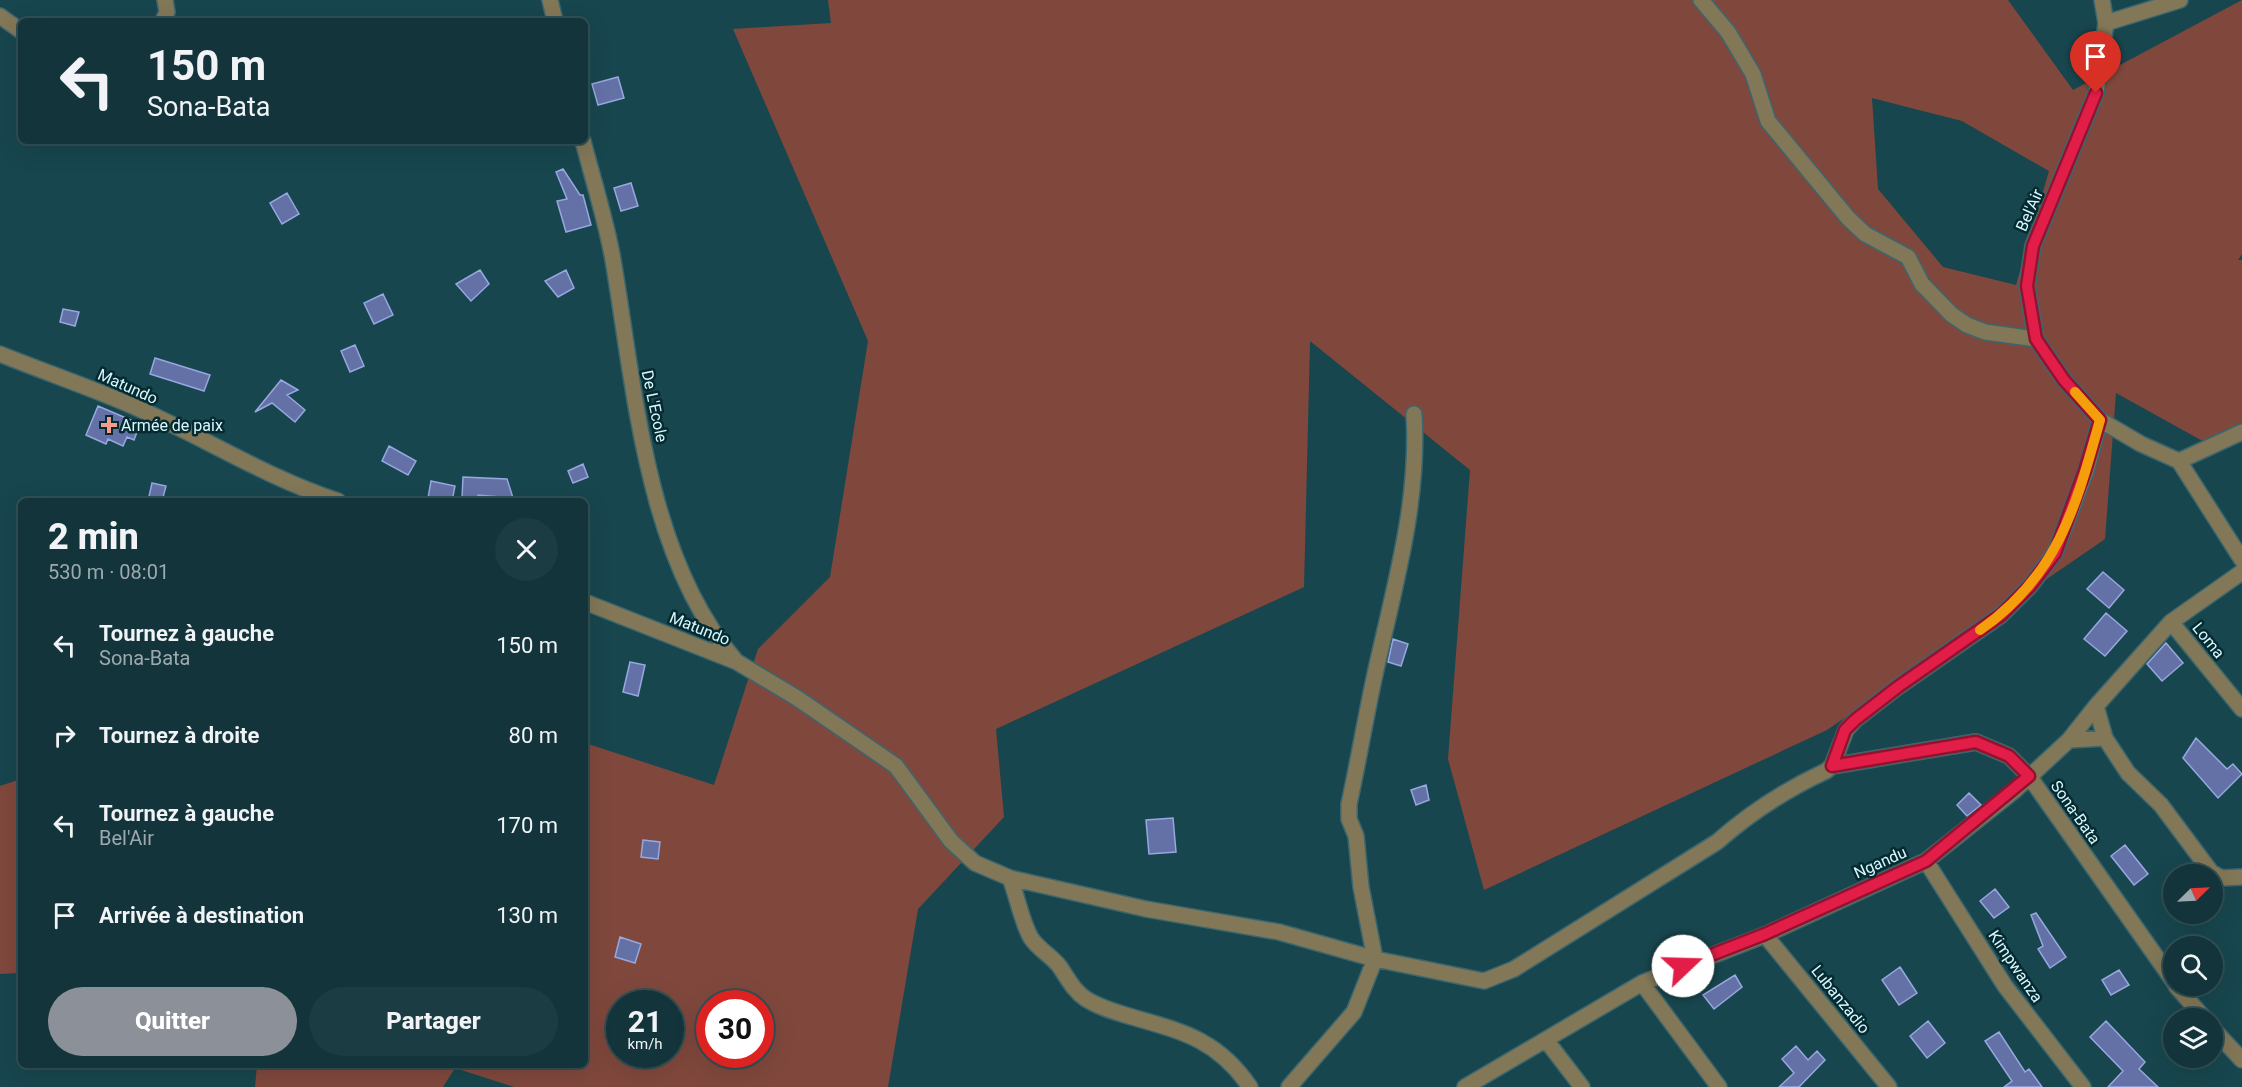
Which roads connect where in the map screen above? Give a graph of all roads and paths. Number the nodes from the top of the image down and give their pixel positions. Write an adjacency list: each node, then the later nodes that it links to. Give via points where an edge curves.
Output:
1 (165, 0): 7 (street)
2 (550, 0): 8 (street)
3 (1701, 0): 12 (street, via 1728,32 1753,74 1768,121 1848,218 1864,234 1908,257 1922,284 1967,325 1985,333)
4 (2102, 0): 9 (street, Bel'Air)
5 (2180, 0): 9 (street)
6 (0, 16): 10 (street)
7 (164, 18)
8 (554, 18)
9 (2106, 23): 12 (street, Bel'Air, via 2096,93 2033,246 2027,286)
10 (18, 29)
11 (584, 144): 23 (street, De L'Ecole, via 612,259 625,347 659,506 694,596 720,642)
12 (2036, 339): 15 (street, Bel'Air, via 2064,380)
13 (0, 354): 18 (street, Matundo, via 129,404 209,445)
14 (1414, 414): 34 (street, via 1416,437 1409,525 1349,804)
15 (2100, 420): 17 (street, Bel'Air); 28 (street, via 2055,553 2030,586 2001,615 1855,720 1845,730)
16 (2242, 432): 17 (street)
17 (2179, 461): 19 (street)
18 (330, 498)
19 (2242, 560)
20 (2242, 572): 22 (street, Ngandu)
21 (588, 603): 23 (street, Matundo)
22 (2171, 622): 24 (street, Ngandu); 25 (street, Loma)
23 (737, 662): 32 (street, Matundo, via 890,761 951,840 975,863)
24 (2096, 706): 26 (street); 27 (street, Ngandu)
25 (2242, 709)
26 (2105, 738): 27 (street); 31 (street, via 2128,773 2161,805 2211,872 2221,878)
27 (2069, 740): 29 (street, Ngandu)
28 (1832, 766): 29 (street, Sona-Bata, via 1976,742 2009,756); 34 (street, Sona-Bata, via 1783,791 1717,842 1498,977 1484,981)
29 (2029, 776): 30 (street, Ngandu); 35 (street, Sona-Bata)
30 (1926, 861): 33 (street, Ngandu); 48 (street, Kimpwanza, via 2005,986)
31 (2242, 877)
32 (1010, 878): 34 (street, Matundo, via 1146,909 1279,932); 42 (street, via 1033,941 1054,960 1073,988 1102,1007 1208,1043 1240,1072)
33 (1765, 934): 36 (street, Ngandu); 47 (street, Lubanzadio)
34 (1375, 959): 43 (street, via 1354,1012)
35 (2163, 966)
36 (1642, 982): 39 (street, Ngandu); 46 (street)
37 (2185, 996): 38 (street)
38 (2195, 1008)
39 (1546, 1040): 44 (street, Ngandu); 45 (street)
40 (2223, 1040): 41 (street)
41 (2242, 1060)
42 (1250, 1087)
43 (1289, 1087)
44 (1465, 1087)
45 (1582, 1087)
46 (1719, 1087)
47 (1889, 1087)
48 (2083, 1087)

